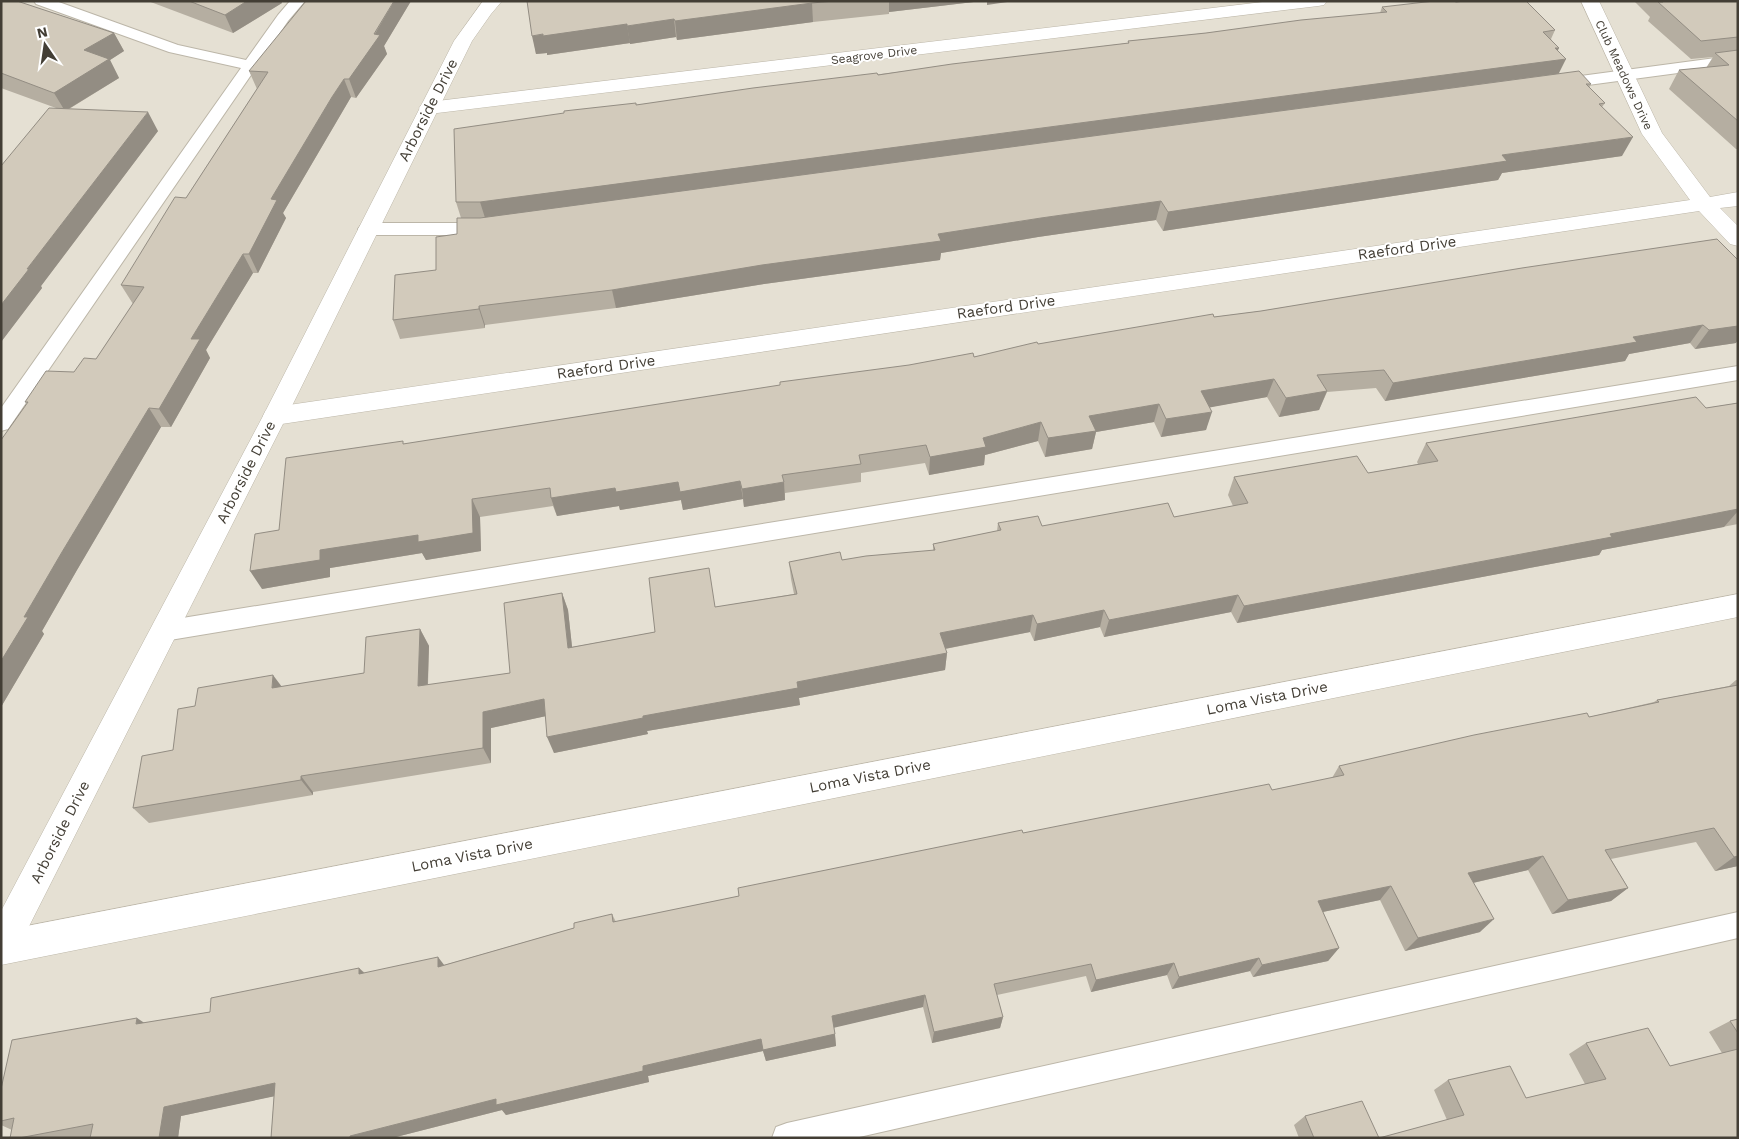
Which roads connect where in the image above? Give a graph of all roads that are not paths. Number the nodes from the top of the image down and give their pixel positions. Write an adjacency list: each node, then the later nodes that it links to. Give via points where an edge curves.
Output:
1 (41, 1): 7 (lane, via 174,49)
2 (298, 1): 7 (lane)
3 (493, 1): 10 (street, Arborside Drive, via 463,41)
4 (1318, 1): 10 (street, Seagrove Drive)
5 (1590, 1): 8 (street, Club Meadows Drive)
6 (1738, 60): 8 (lane)
7 (250, 65): 18 (lane)
8 (1625, 75): 9 (lane); 12 (street, Club Meadows Drive, via 1652,134)
9 (1546, 86)
10 (429, 108): 14 (street, Arborside Drive)
11 (1738, 199): 12 (street, Raeford Drive)
12 (1704, 204): 15 (street, Club Meadows Drive); 17 (street, Raeford Drive)
13 (505, 226): 14 (lane, via 486,229)
14 (367, 229): 17 (street, Arborside Drive)
15 (1738, 239)
16 (1738, 373): 20 (lane)
17 (275, 416): 20 (street, Arborside Drive)
18 (1, 424)
19 (1738, 605): 22 (street, Loma Vista Drive)
20 (164, 631): 22 (street, Arborside Drive)
21 (1738, 924): 23 (lane)
22 (1, 947)
23 (787, 1138)

